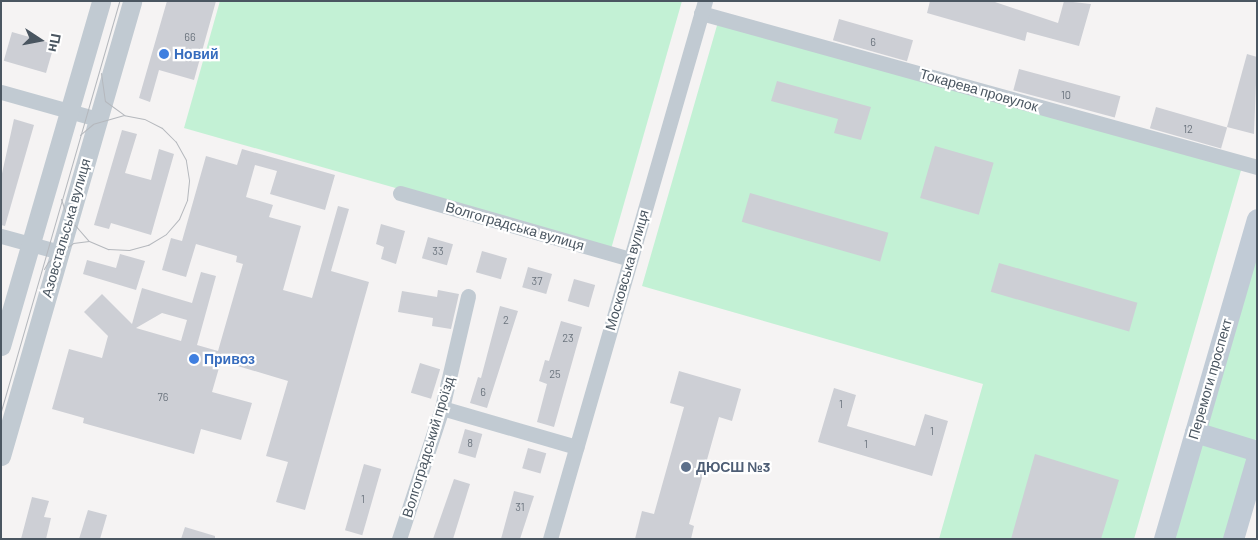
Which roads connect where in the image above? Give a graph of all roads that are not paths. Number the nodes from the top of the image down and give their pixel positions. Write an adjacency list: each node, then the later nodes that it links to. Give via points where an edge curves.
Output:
1 (101, 1): 5 (street)
2 (132, 1): 6 (street, Азовстальська вулиця)
3 (703, 7): 7 (street, Токарева провулок); 13 (street, Московська вулиця)
4 (1, 92): 5 (street)
5 (69, 111): 6 (street); 11 (street)
6 (98, 119): 12 (street, Азовстальська вулиця)
7 (1257, 167)
8 (400, 193): 13 (street, Волгоградська вулиця)
9 (1257, 219): 17 (main road, Перемоги проспект)
10 (1, 236): 11 (street)
11 (31, 244): 12 (street); 15 (street)
12 (60, 252): 20 (street, Азовстальська вулиця)
13 (630, 259): 18 (street, Московська вулиця)
14 (468, 296): 16 (street, Волгоградський проїзд)
15 (1, 346)
16 (442, 408): 18 (street); 22 (street, Волгоградський проїзд)
17 (1195, 432): 19 (main road); 24 (main road, Перемоги проспект)
18 (576, 447): 23 (street, Московська вулиця)
19 (1257, 451)
20 (1, 456)
21 (1257, 457): 25 (main road)
22 (399, 539)
23 (550, 539)
24 (1164, 539)
25 (1233, 539)

